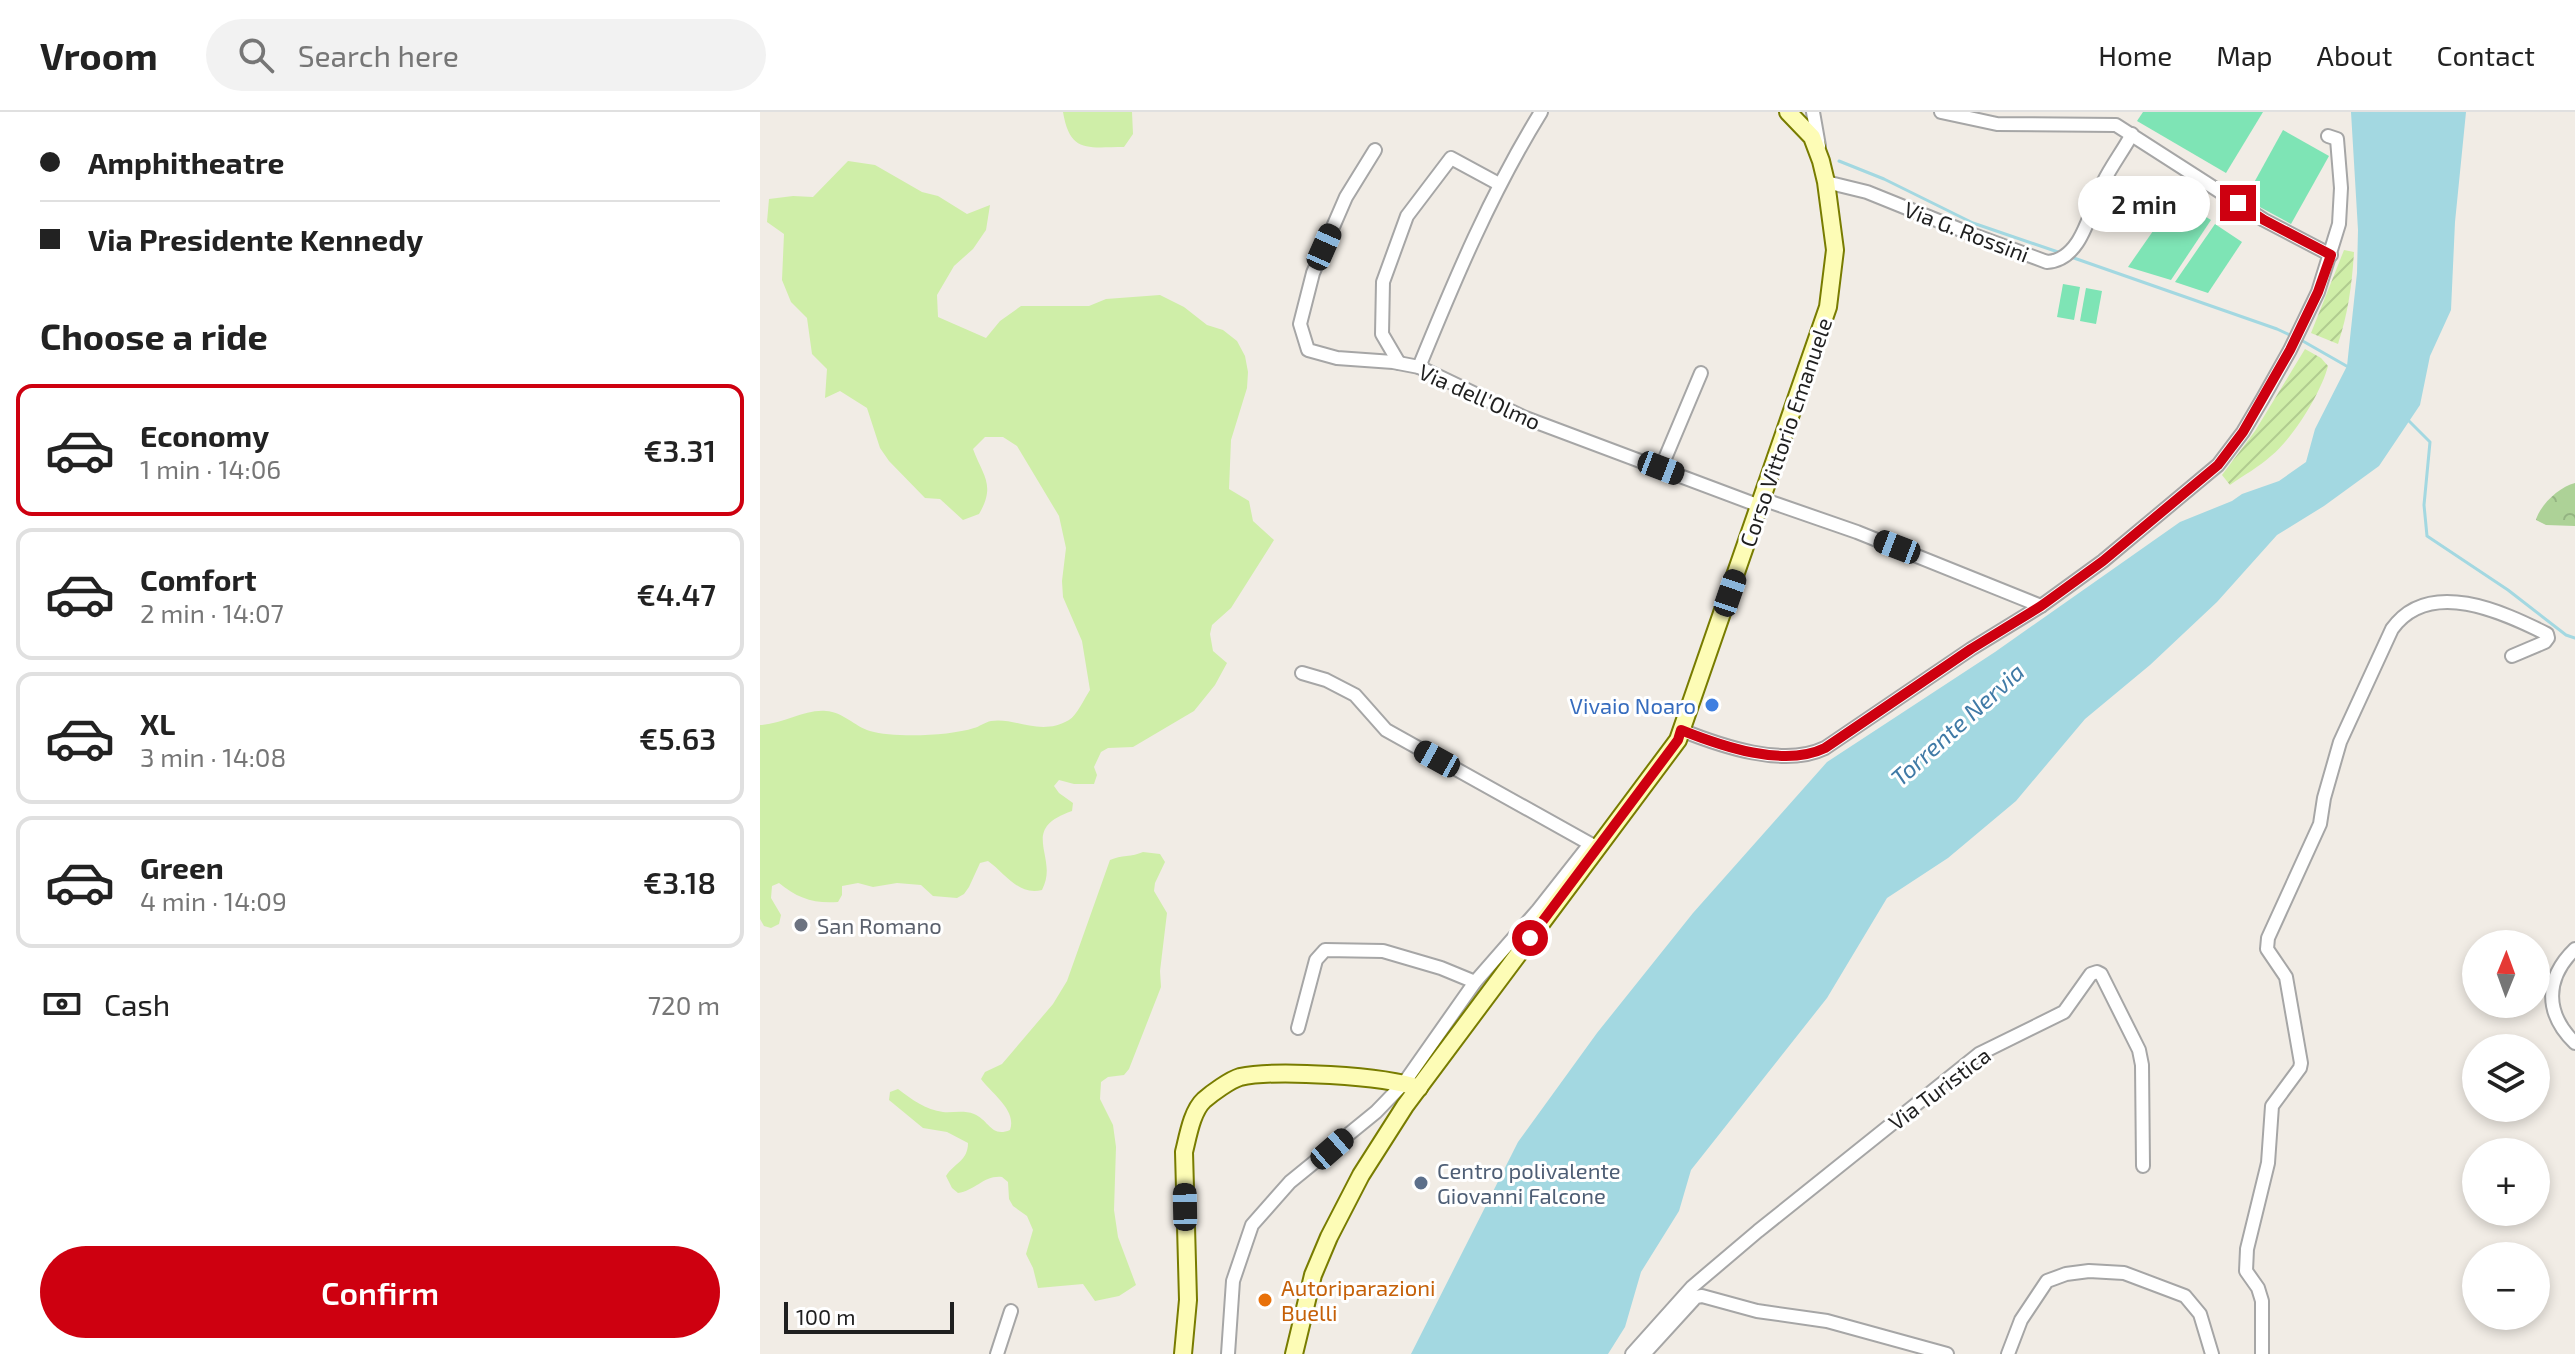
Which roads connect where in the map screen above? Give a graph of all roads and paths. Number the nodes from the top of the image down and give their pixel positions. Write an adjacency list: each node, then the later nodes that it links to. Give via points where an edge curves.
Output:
1 (1541, 112): 12 (street)
2 (1788, 112): 8 (main road)
3 (1813, 112): 8 (street)
4 (1941, 112): 6 (street, via 1997,124)
5 (2123, 112): 6 (street)
6 (2116, 125): 7 (street)
7 (2132, 134): 11 (street, Via G. Rossini, via 2072,250 2056,261); 13 (street, via 2264,220)
8 (1814, 135): 11 (main road, Corso Vittorio Emanuele)
9 (2328, 136): 13 (street, via 2337,139 2341,188)
10 (1375, 150): 14 (street, Via dell'Olmo, via 1346,197 1313,273 1300,324 1308,350)
11 (1826, 182): 18 (main road, Corso Vittorio Emanuele, via 1835,250 1832,288)
12 (1499, 184): 14 (street, via 1451,158 1407,216 1383,282 1382,334); 15 (street)
13 (2331, 255): 19 (street, via 2290,350 2218,465)
14 (1399, 363): 15 (street, Via dell'Olmo)
15 (1419, 367): 17 (street, Via dell'Olmo, via 1523,417)
16 (1701, 373): 17 (street)
17 (1661, 468): 18 (street, Via dell'Olmo)
18 (1761, 503): 19 (street, Via dell'Olmo, via 1857,532); 22 (main road, Corso Vittorio Emanuele)
19 (2041, 606): 22 (street, via 1813,754 1756,752)
20 (2512, 656): 41 (street, via 2545,642 2547,634 2457,602 2437,602 2400,619 2340,742 2320,824 2268,938 2267,949 2286,977 2301,1063 2272,1106 2268,1163 2247,1249 2246,1271 2262,1301)
21 (1302, 673): 23 (street, via 1355,695 1386,730)
22 (1681, 730): 23 (main road, Corso Vittorio Emanuele)
23 (1593, 846): 24 (main road, Corso Vittorio Emanuele)
24 (1543, 911): 26 (street); 29 (main road, Corso Vittorio Emanuele)
25 (2575, 949): 28 (street, via 2551,992 2555,1017)
26 (1475, 982): 27 (street, via 1383,951 1325,950 1316,960); 29 (street)
27 (1298, 1028)
28 (2575, 1043)
29 (1411, 1085): 33 (main road, via 1285,1074 1238,1077 1202,1102 1184,1152 1188,1300); 34 (street, via 1290,1182 1252,1225 1233,1281); 35 (main road, Corso Vittorio Emanuele, via 1329,1237 1313,1275)
30 (2143, 1166): 36 (street, Via Turistica, via 2139,1050 2097,972 2064,1012 1979,1054 1758,1231 1692,1287)
31 (1011, 1311): 32 (street)
32 (997, 1354)
33 (1183, 1354)
34 (1228, 1354)
35 (1294, 1354)
36 (1632, 1354)
37 (1644, 1354): 38 (street, via 1702,1296 1827,1321)
38 (1947, 1354)
39 (2008, 1354): 40 (street, via 2021,1320 2047,1281 2089,1271 2124,1273 2185,1296 2200,1314)
40 (2212, 1354)
41 (2262, 1354)

